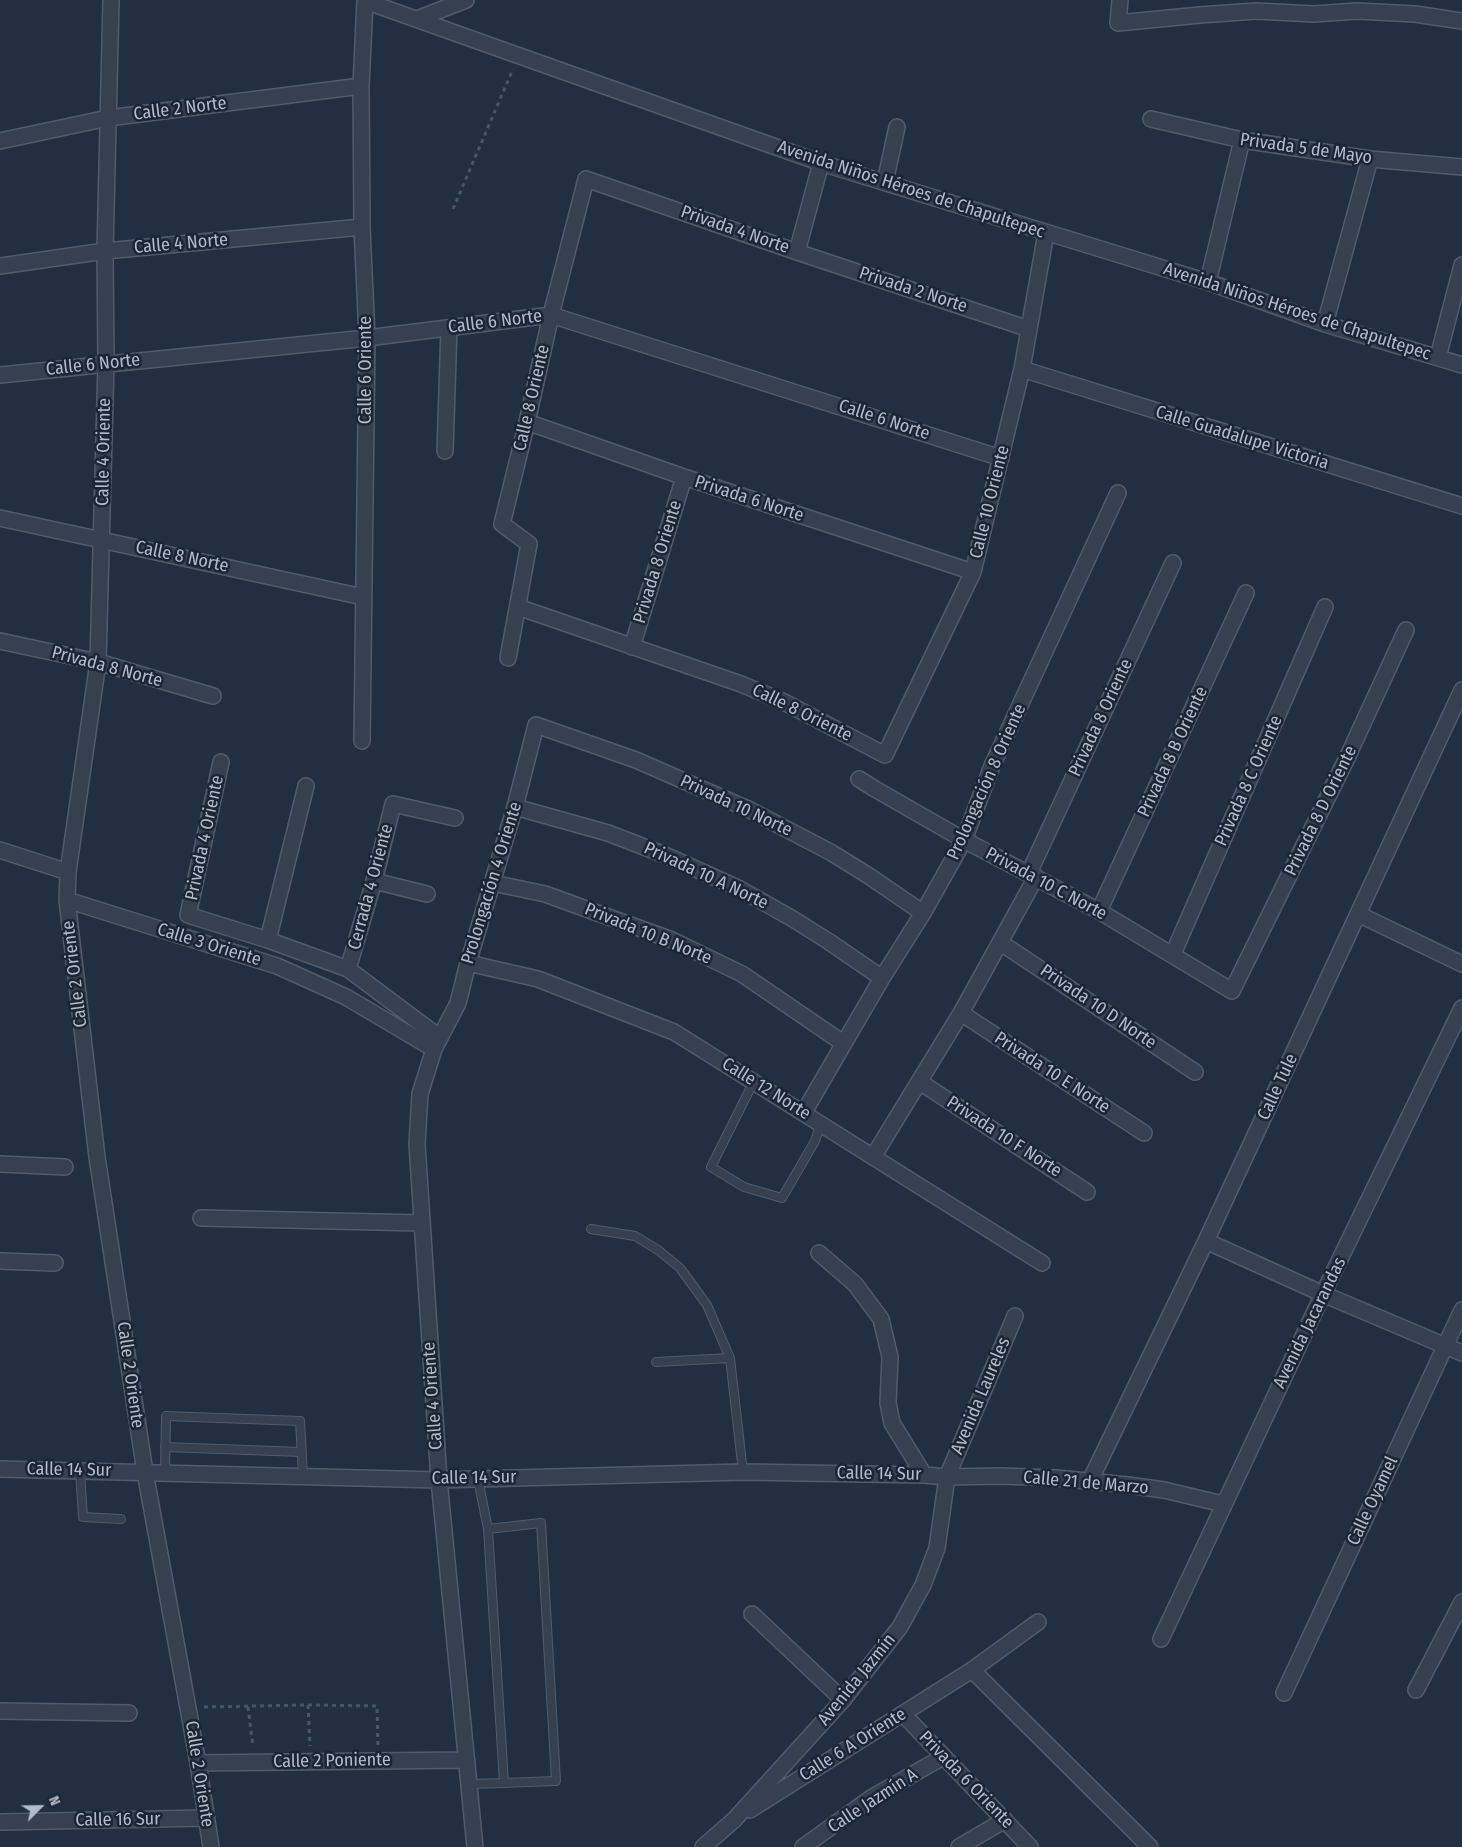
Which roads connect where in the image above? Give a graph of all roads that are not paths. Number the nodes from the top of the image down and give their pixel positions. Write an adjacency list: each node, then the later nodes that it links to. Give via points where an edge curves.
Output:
1 (111, 0): 9 (street, Calle 4 Oriente)
2 (466, 0): 6 (street)
3 (1120, 0): 5 (street, via 1118,23 1256,12 1314,14)
4 (365, 1): 6 (street, Avenida Niños Héroes de Chapultepec); 8 (street, Calle 6 Oriente)
5 (1357, 5): 7 (street)
6 (417, 19): 15 (street, Avenida Niños Héroes de Chapultepec)
7 (1462, 21)
8 (361, 86): 9 (street, Calle 2 Norte); 19 (street, Calle 6 Oriente)
9 (108, 118): 13 (street, Calle 2 Norte); 21 (street, Calle 4 Oriente)
10 (1151, 119): 12 (street, Privada 5 de Mayo)
11 (897, 127): 18 (street)
12 (1242, 140): 14 (street, Privada 5 de Mayo); 25 (street)
13 (0, 141)
14 (1370, 159): 16 (street, Privada 5 de Mayo); 27 (street)
15 (821, 163): 18 (street, Avenida Niños Héroes de Chapultepec); 22 (street, Privada 4 Norte)
16 (1462, 167)
17 (586, 179): 22 (street, Privada 4 Norte); 26 (street, Calle 8 Oriente)
18 (884, 182): 20 (street, Avenida Niños Héroes de Chapultepec)
19 (362, 227): 21 (street, Calle 4 Norte); 30 (street, Calle 6 Oriente)
20 (1046, 234): 25 (street, Avenida Niños Héroes de Chapultepec); 29 (street, Calle 10 Oriente)
21 (105, 251): 23 (street, Calle 4 Norte); 32 (street, Calle 4 Oriente)
22 (797, 252): 29 (street, Privada 2 Norte)
23 (0, 266)
24 (1462, 266): 31 (street)
25 (1208, 282): 27 (street, Avenida Niños Héroes de Chapultepec)
26 (551, 315): 28 (street, Calle 6 Norte); 36 (street, Calle 8 Oriente); 38 (street, Calle 6 Norte)
27 (1326, 324): 31 (street, Avenida Niños Héroes de Chapultepec)
28 (449, 328): 30 (street, Calle 6 Norte); 37 (street)
29 (1029, 329): 34 (street, Calle 10 Oriente)
30 (367, 338): 32 (street, Calle 6 Norte); 47 (street, Calle 6 Oriente)
31 (1438, 357): 33 (street, Avenida Niños Héroes de Chapultepec)
32 (106, 363): 35 (street, Calle 6 Norte); 43 (street, Calle 4 Oriente)
33 (1462, 365)
34 (1022, 369): 38 (street, Calle 10 Oriente); 41 (street, Calle Guadalupe Victoria)
35 (0, 376)
36 (528, 422): 39 (street, Privada 6 Norte); 48 (street, Calle 8 Oriente, via 502,524 529,544)
37 (446, 451)
38 (1001, 458): 45 (street, Calle 10 Oriente)
39 (684, 477): 45 (street, Privada 6 Norte); 52 (street, Privada 8 Oriente)
40 (1118, 493): 65 (street, Prolongación 8 Oriente, via 992,766)
41 (1462, 506)
42 (0, 518): 43 (street, Calle 8 Norte)
43 (102, 539): 47 (street, Calle 8 Norte); 54 (street, Calle 4 Oriente)
44 (1173, 564): 68 (street, Privada 8 Oriente)
45 (973, 572): 59 (street, Calle 10 Oriente)
46 (1246, 593): 73 (street, Privada 8 B Oriente)
47 (363, 597): 58 (street, Calle 6 Oriente)
48 (518, 607): 52 (street, Calle 8 Oriente); 53 (street, Calle 8 Oriente)
49 (1325, 607): 78 (street, Privada 8 C Oriente)
50 (1406, 630): 83 (street, Privada 8 D Oriente)
51 (0, 641): 54 (street, Privada 8 Norte)
52 (632, 647): 59 (street, Calle 8 Oriente, via 782,701)
53 (508, 658)
54 (98, 662): 56 (street, Privada 8 Norte); 67 (street, Calle 4 Oriente)
55 (1462, 690): 75 (street, Calle Tule)
56 (213, 696)
57 (536, 725): 63 (street, Prolongación 4 Oriente); 74 (street, Privada 10 Norte, via 636,760 748,809 832,853)
58 (362, 741)
59 (885, 756)
60 (221, 762): 76 (street, Privada 4 Oriente, via 188,914)
61 (859, 778): 65 (street, Privada 10 C Norte)
62 (306, 786): 76 (street)
63 (516, 807): 70 (street, Prolongación 4 Oriente); 82 (street, Privada 10 A Norte, via 608,833 740,889 793,919)
64 (454, 818): 69 (street, Cerrada 4 Oriente, via 393,804)
65 (964, 840): 68 (street, Privada 10 C Norte); 74 (street, Prolongación 8 Oriente)
66 (0, 850): 67 (street)
67 (68, 872): 72 (street)
68 (1033, 875): 73 (street, Privada 10 C Norte); 77 (street)
69 (374, 881): 71 (street); 81 (street, Cerrada 4 Oriente)
70 (493, 883): 79 (street, Prolongación 4 Oriente); 87 (street, Privada 10 B Norte, via 545,894 672,940 742,974)
71 (427, 894)
72 (67, 900): 86 (street, Calle 3 Oriente, via 277,966); 117 (street, Calle 2 Oriente, via 97,1157)
73 (1099, 912): 78 (street, Privada 10 C Norte)
74 (923, 913): 82 (street, Prolongación 8 Oriente)
75 (1358, 914): 80 (street); 101 (street, Calle Tule)
76 (268, 940): 81 (street)
77 (1001, 943): 85 (street); 88 (street, Privada 10 D Norte)
78 (1172, 954): 83 (street, Privada 10 C Norte)
79 (468, 962): 86 (street, Prolongación 4 Oriente, via 458,1003); 89 (street, Calle 12 Norte, via 538,979 674,1032)
80 (1462, 964)
81 (348, 969): 86 (street)
82 (882, 978): 87 (street, Prolongación 8 Oriente)
83 (1232, 991)
84 (1462, 1008): 106 (street, Avenida Jacarandas)
85 (961, 1013): 90 (street); 93 (street, Privada 10 E Norte)
86 (436, 1043): 99 (street, Calle 4 Oriente, via 420,1094 416,1144)
87 (843, 1043): 91 (street, Prolongación 8 Oriente)
88 (1196, 1072)
89 (754, 1081): 91 (street, Calle 12 Norte); 92 (lane, via 711,1167 744,1187 782,1198 815,1141)
90 (920, 1082): 94 (street); 97 (street, Privada 10 F Norte)
91 (804, 1112): 92 (street, Calle 12 Norte)
92 (821, 1123): 94 (street, Calle 12 Norte)
93 (1144, 1133)
94 (873, 1157): 104 (street, Calle 12 Norte)
95 (0, 1164): 96 (street)
96 (65, 1167)
97 (1087, 1192)
98 (201, 1218): 99 (street)
99 (421, 1223): 124 (street, Calle 4 Oriente)
100 (591, 1229): 111 (lane, via 635,1236 680,1268 706,1305)
101 (1206, 1240): 106 (street); 125 (street, Calle Tule)
102 (818, 1253): 120 (street, via 856,1284 881,1319 890,1357 888,1403 892,1423)
103 (0, 1261): 105 (street)
104 (1042, 1262)
105 (55, 1263)
106 (1323, 1294): 109 (street); 126 (street, Avenida Jacarandas)
107 (1462, 1310): 109 (street, Calle Oyamel)
108 (1015, 1316): 122 (street, Avenida Laureles)
109 (1445, 1344): 110 (street); 135 (street, Calle Oyamel)
110 (1462, 1352)
111 (730, 1358): 112 (lane); 118 (lane)
112 (656, 1362)
113 (165, 1447): 114 (lane); 114 (lane, via 166,1416 300,1421); 119 (lane)
114 (302, 1452): 121 (lane)
115 (0, 1469): 116 (street, Calle 14 Sur)
116 (80, 1471): 117 (street, Calle 14 Sur); 127 (lane, via 83,1518)
117 (145, 1472): 119 (street, Calle 14 Sur); 142 (street, Calle 2 Oriente)
118 (743, 1472): 120 (street, Calle 14 Sur); 123 (street, Calle 14 Sur)
119 (164, 1473): 121 (street, Calle 14 Sur)
120 (924, 1475): 122 (street, Calle 14 Sur)
121 (303, 1476): 124 (street, Calle 14 Sur)
122 (947, 1477): 125 (street, Calle 21 de Marzo, via 1001,1476); 136 (street, Avenida Jazmín, via 937,1548 923,1585 900,1627)
123 (478, 1479): 124 (street, Calle 14 Sur); 128 (lane)
124 (439, 1480): 141 (street, Calle 4 Oriente)
125 (1090, 1481): 126 (street, Calle 21 de Marzo, via 1164,1490)
126 (1223, 1504): 132 (street, Avenida Jacarandas)
127 (121, 1519)
128 (488, 1529): 143 (lane); 143 (lane, via 541,1523 556,1781)
129 (1462, 1602): 134 (street)
130 (752, 1614): 136 (street)
131 (1038, 1622): 133 (street, Calle 6 A Oriente)
132 (1160, 1639)
133 (972, 1670): 139 (street, Calle 6 A Oriente); 155 (street)
134 (1416, 1690)
135 (1284, 1693)
136 (843, 1700): 146 (street, Avenida Jazmín)
137 (0, 1711): 138 (street)
138 (129, 1713)
139 (903, 1714): 140 (street, Privada 6 Oriente); 146 (street, Calle 6 A Oriente)
140 (943, 1758): 147 (street, Privada 6 Oriente); 152 (street, Calle Jazmín A, via 871,1798)
141 (467, 1760): 142 (street, Calle 2 Poniente); 144 (street, Calle 4 Oriente)
142 (198, 1763): 145 (street, Calle 2 Oriente)
143 (504, 1783): 144 (lane)
144 (469, 1784): 150 (street, Calle 4 Oriente)
145 (206, 1818): 148 (street, Calle 16 Sur); 149 (street, Calle 2 Oriente)
146 (734, 1820): 151 (street, Avenida Jazmín)
147 (1005, 1820): 153 (street); 154 (street, Privada 6 Oriente)
148 (0, 1822)
149 (211, 1847)
150 (476, 1847)
151 (704, 1847)
152 (803, 1847)
153 (959, 1847)
154 (1030, 1847)
155 (1150, 1847)

